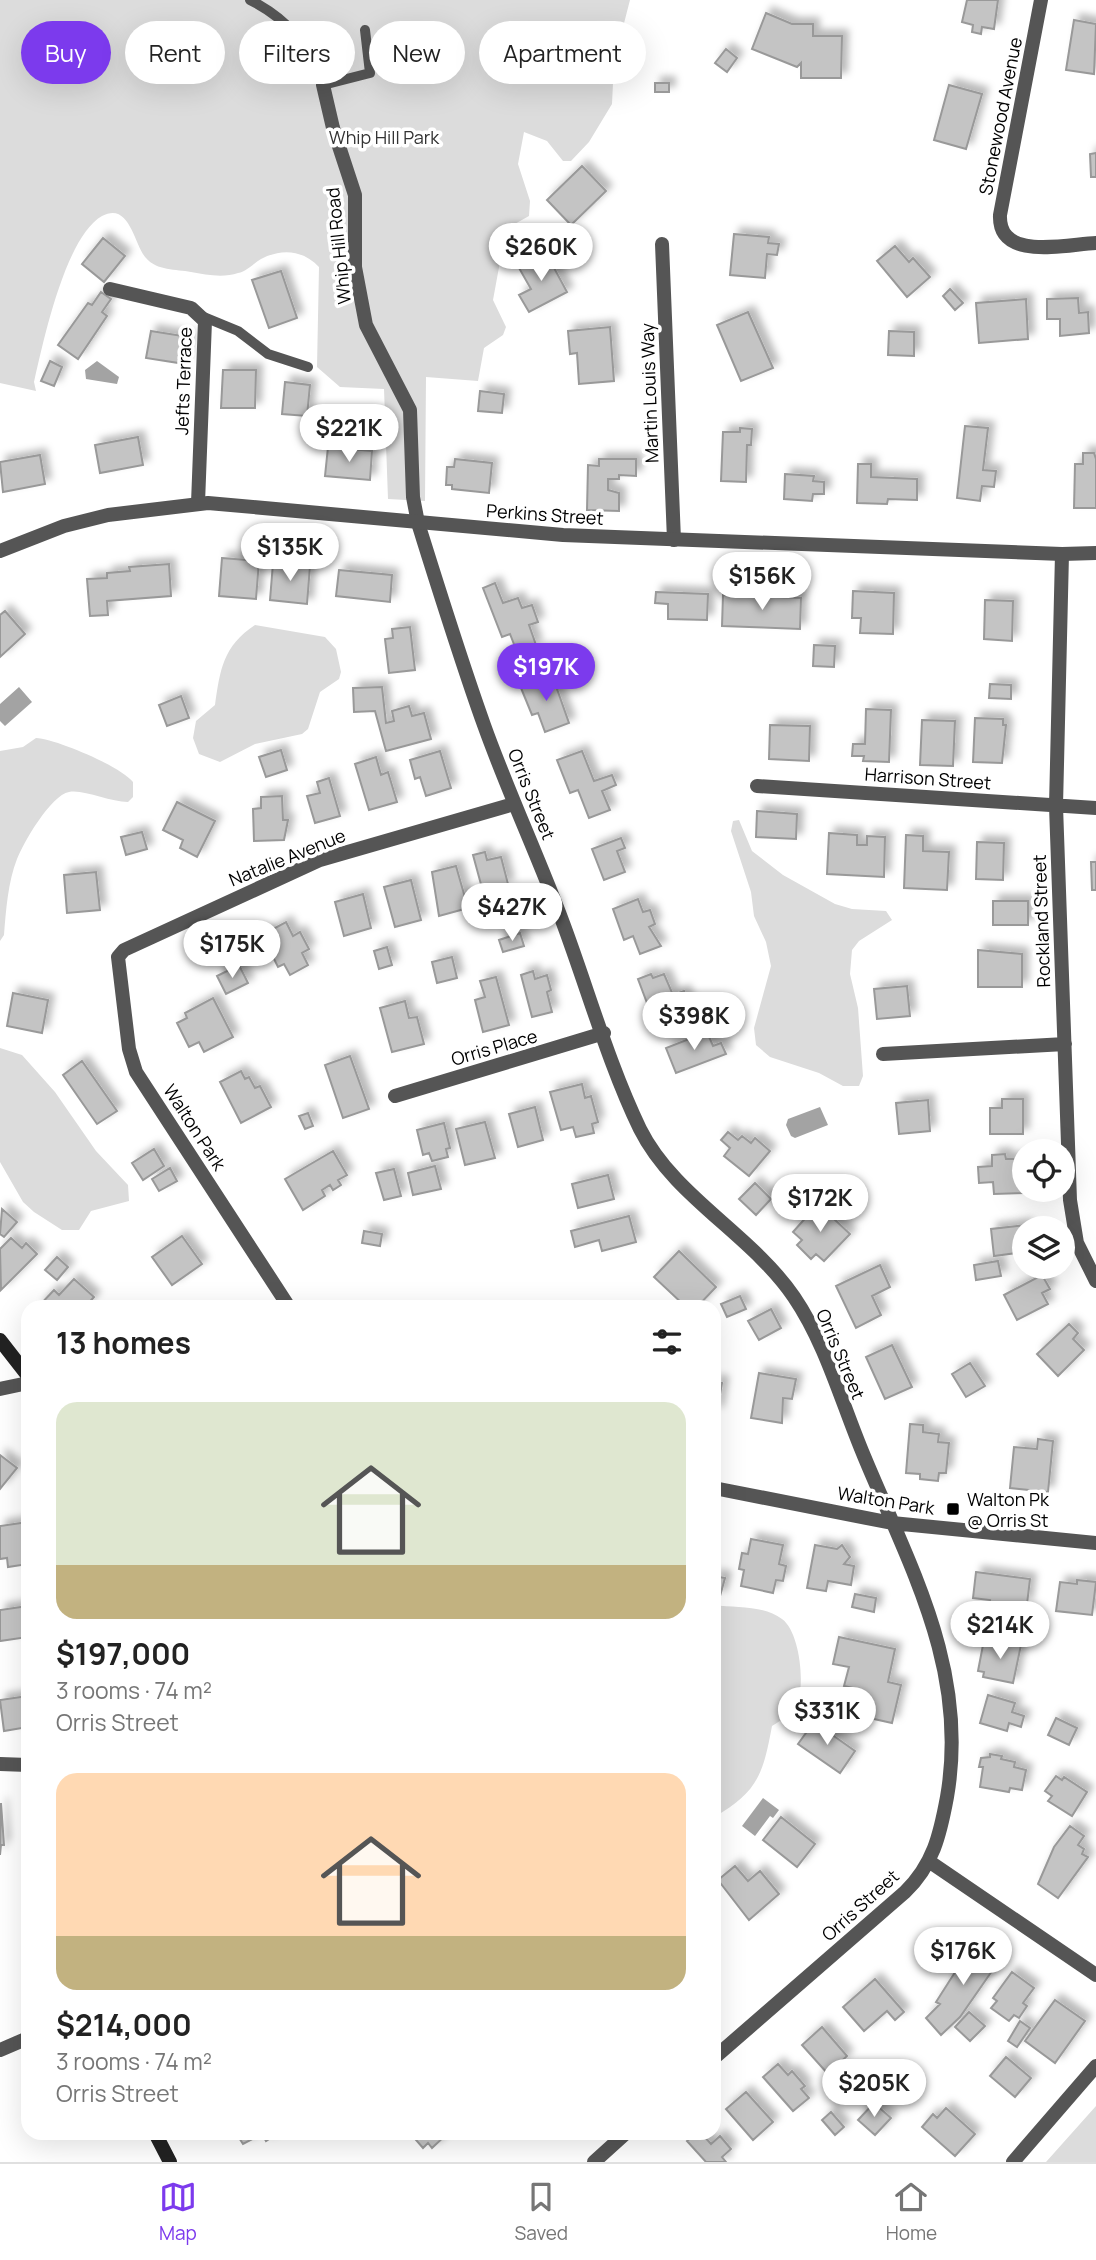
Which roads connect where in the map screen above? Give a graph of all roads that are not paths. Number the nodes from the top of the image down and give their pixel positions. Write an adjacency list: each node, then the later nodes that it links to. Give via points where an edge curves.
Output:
1 (250, 0): 4 (lane, via 271,11 300,38)
2 (1041, 0): 5 (street, Stonewood Avenue, via 1000,215 1002,231 1027,247)
3 (365, 30): 4 (lane, via 370,74)
4 (323, 85): 11 (street, Whip Hill Road, via 355,195 355,267 366,325 410,410)
5 (1096, 243)
6 (662, 244): 12 (street, Martin Louis Way)
7 (110, 289): 8 (street, Jefts Terrace, via 191,308)
8 (204, 317): 9 (lane, via 237,331 268,354); 10 (street, Jefts Terrace)
9 (308, 367)
10 (198, 503): 11 (street, Perkins Street); 13 (street, Perkins Street, via 108,515)
11 (418, 523): 12 (street, Perkins Street); 17 (street, Orris Street)
12 (674, 540): 15 (street, Perkins Street)
13 (0, 551)
14 (1096, 553): 15 (street, Perkins Street)
15 (1062, 554): 18 (street, Rockland Street)
16 (757, 786): 18 (street, Harrison Street)
17 (514, 804): 20 (street, Natalie Avenue, via 320,860); 21 (street, Orris Street)
18 (1056, 806): 19 (street, Harrison Street); 22 (street, Rockland Street)
19 (1096, 808)
20 (121, 951): 26 (street, Walton Park, via 117,964 136,1072)
21 (604, 1033): 24 (street, Orris Place); 32 (street, Orris Street, via 650,1146 794,1297 815,1336)
22 (1065, 1045): 23 (street); 25 (street, Rockland Street, via 1072,1215 1077,1243)
23 (883, 1054)
24 (395, 1096)
25 (1096, 1281)
26 (284, 1300)
27 (0, 1340): 28 (main road)
28 (21, 1367)
29 (21, 1384): 30 (street)
30 (0, 1389)
31 (721, 1489): 32 (street, Walton Park)
32 (892, 1523): 33 (street, Walton Park); 36 (street, Orris Street, via 938,1639 951,1703 951,1773)
33 (1096, 1543)
34 (0, 1764): 35 (street)
35 (21, 1765)
36 (930, 1862): 37 (street); 40 (street, Orris Street, via 905,1892)
37 (1096, 1975)
38 (21, 2041): 39 (street)
39 (0, 2050)
40 (721, 2052)
41 (1096, 2066): 46 (street)
42 (159, 2140): 44 (main road)
43 (615, 2140): 45 (street)
44 (170, 2162)
45 (594, 2162)
46 (1013, 2162)

